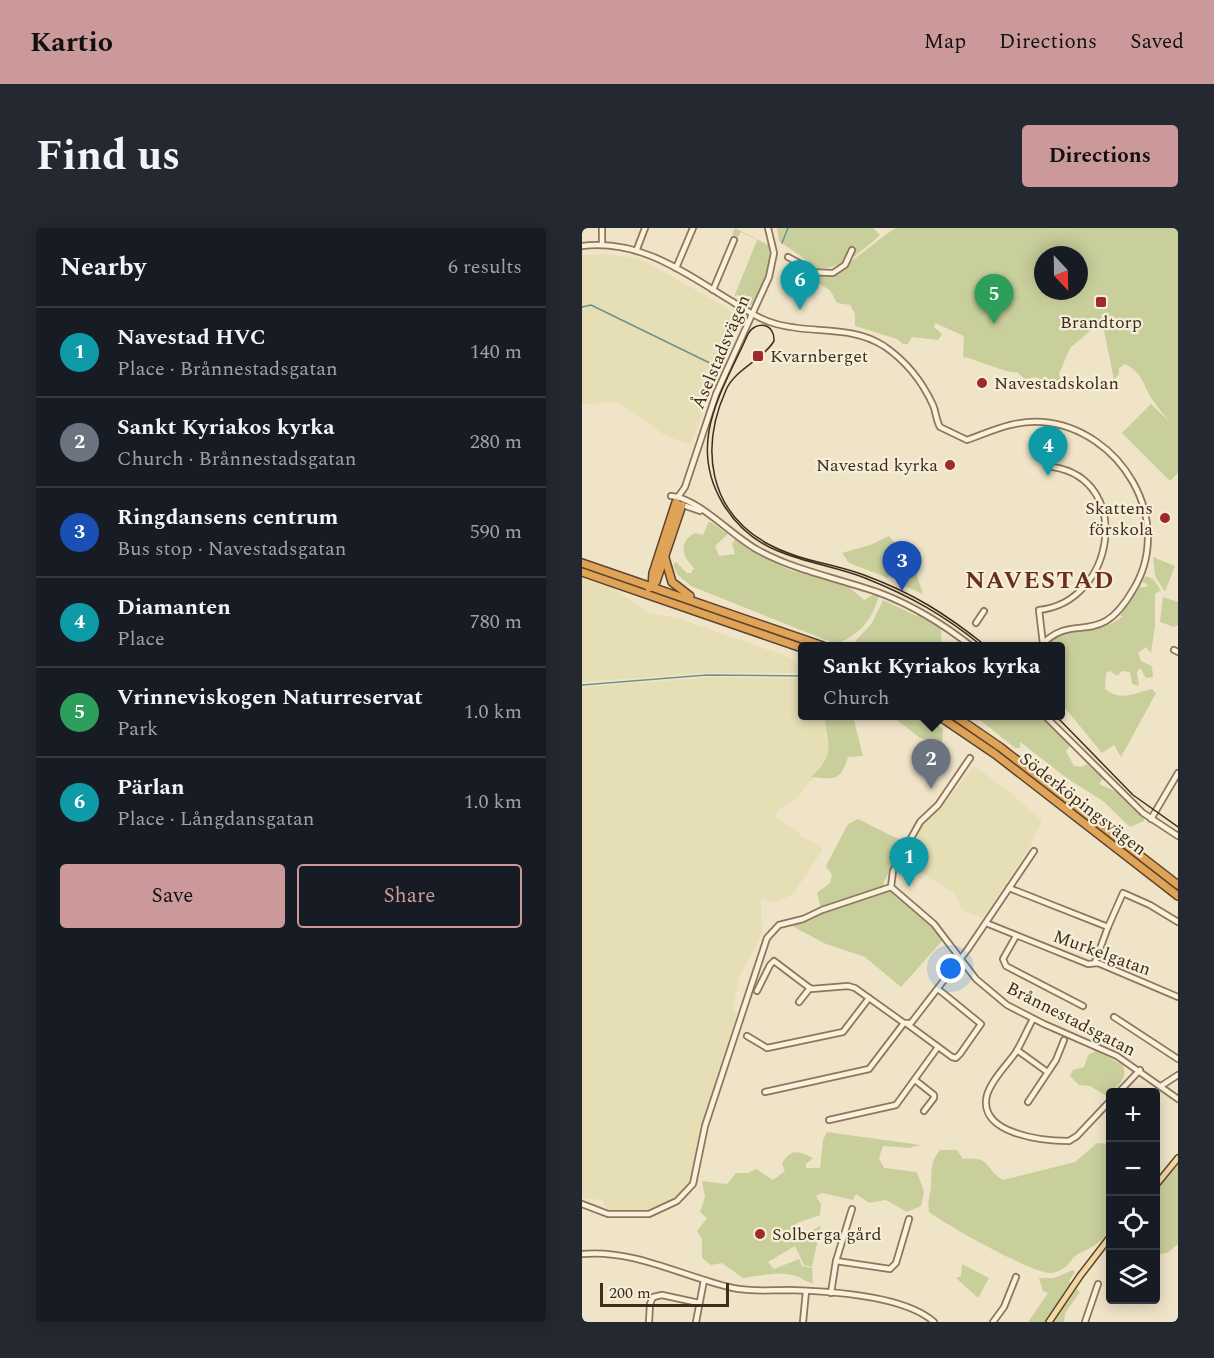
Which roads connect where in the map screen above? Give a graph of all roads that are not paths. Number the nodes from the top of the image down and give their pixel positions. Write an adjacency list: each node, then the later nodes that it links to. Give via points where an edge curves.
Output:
1 (602, 228): 6 (street)
2 (645, 228): 8 (street)
3 (693, 228): 11 (street)
4 (768, 228): 13 (street, Åselstadsvägen, via 773,263)
5 (734, 240): 12 (street)
6 (602, 244): 7 (street); 8 (street)
7 (582, 246)
8 (637, 249): 11 (street)
9 (852, 250): 10 (street, via 844,265 833,273 806,272)
10 (788, 257)
11 (676, 268): 12 (street)
12 (713, 290): 13 (street)
13 (751, 314): 15 (street, Åselstadsvägen, via 716,394); 30 (street, via 781,325 846,332 876,341 918,378 940,427 969,440 1020,423 1063,426 1104,446 1130,474 1146,523 1146,552 1138,580 1126,602 1105,622 1064,630)
14 (1053, 467): 29 (street, via 1071,472 1090,485 1097,495 1106,529 1101,558 1091,580 1069,601 1039,610)
15 (680, 501): 16 (highway); 20 (highway); 28 (street, via 703,511 735,536 779,561 896,600 935,620)
16 (664, 556): 21 (highway); 24 (highway, via 672,582)
17 (582, 563): 18 (highway)
18 (596, 567): 20 (highway, via 639,579); 21 (highway)
19 (582, 572): 22 (highway)
20 (653, 573): 21 (highway)
21 (652, 587): 22 (highway); 23 (highway); 24 (highway)
22 (638, 591): 23 (highway)
23 (659, 598): 31 (highway)
24 (706, 604): 27 (highway)
25 (984, 610): 26 (street)
26 (976, 622)
27 (811, 642)
28 (965, 642)
29 (1041, 642)
30 (1046, 642)
31 (798, 647)
32 (945, 720): 45 (highway, Söderköpingsvägen, via 995,754)
33 (961, 720): 40 (highway, Söderköpingsvägen)
34 (1049, 720): 37 (street)
35 (970, 758): 43 (street, via 939,805 920,822 893,871)
36 (1178, 773): 37 (street)
37 (1151, 819): 38 (street)
38 (1178, 836)
39 (1034, 852): 44 (street)
40 (1148, 864): 41 (highway); 42 (highway, Söderköpingsvägen)
41 (1178, 879)
42 (1178, 885)
43 (891, 886): 50 (street, Brånnestadsgatan, via 939,929); 81 (street, via 779,925 767,938 705,1126 693,1184 687,1192 666,1207 640,1215 608,1214)
44 (1009, 888): 47 (street); 48 (street)
45 (1178, 896)
46 (1178, 922): 48 (street, via 1123,893)
47 (986, 923): 49 (street, Murkelgatan); 50 (street)
48 (1108, 927): 51 (street)
49 (1016, 936): 51 (street, Murkelgatan, via 1088,964); 58 (street, via 1003,959 1006,966)
50 (960, 959): 53 (street); 60 (street, Brånnestadsgatan, via 991,992)
51 (1095, 962): 55 (street, Murkelgatan)
52 (810, 988): 54 (street, via 774,961); 56 (street, via 848,986); 57 (street)
53 (938, 989): 61 (street); 64 (street, via 981,1024 956,1058)
54 (757, 991)
55 (1178, 997)
56 (869, 998): 61 (street); 62 (street, via 843,1032 767,1048)
57 (799, 1002)
58 (1083, 1006)
59 (1114, 1017): 66 (street)
60 (1033, 1019): 65 (street); 67 (street, Brånnestadsgatan, via 1100,1047)
61 (906, 1024): 64 (street); 73 (street, via 869,1069)
62 (747, 1036)
63 (1064, 1040): 68 (street, via 1056,1060)
64 (938, 1047): 70 (street)
65 (1017, 1050): 68 (street); 76 (street, via 990,1088 987,1099 992,1118 1010,1132 1069,1141)
66 (1178, 1059)
67 (1140, 1070): 71 (street, Brånnestadsgatan); 72 (street)
68 (1046, 1071): 75 (street)
69 (1178, 1075): 71 (street)
70 (915, 1080): 77 (street, via 934,1095); 78 (street, via 896,1105)
71 (1161, 1086): 74 (street, Brånnestadsgatan)
72 (1123, 1088)
73 (765, 1092)
74 (1178, 1099)
75 (1028, 1102)
76 (1106, 1105)
77 (924, 1111)
78 (829, 1120)
79 (1178, 1158): 80 (main road)
80 (1160, 1179)
81 (582, 1204)
82 (852, 1209): 86 (street)
83 (909, 1219): 86 (street, via 896,1263 890,1269)
84 (1106, 1243): 98 (main road)
85 (582, 1254): 88 (street, via 624,1255)
86 (836, 1261): 91 (street)
87 (1016, 1277): 97 (street)
88 (704, 1280): 90 (street, via 745,1291); 92 (street)
89 (1098, 1284): 99 (street)
90 (806, 1292): 91 (street); 95 (street)
91 (831, 1293): 96 (street, via 914,1308)
92 (699, 1303): 93 (street, via 662,1295 653,1298); 94 (street)
93 (649, 1322)
94 (696, 1322)
95 (804, 1322)
96 (934, 1322)
97 (993, 1322)
98 (1049, 1322)
99 (1085, 1322)

